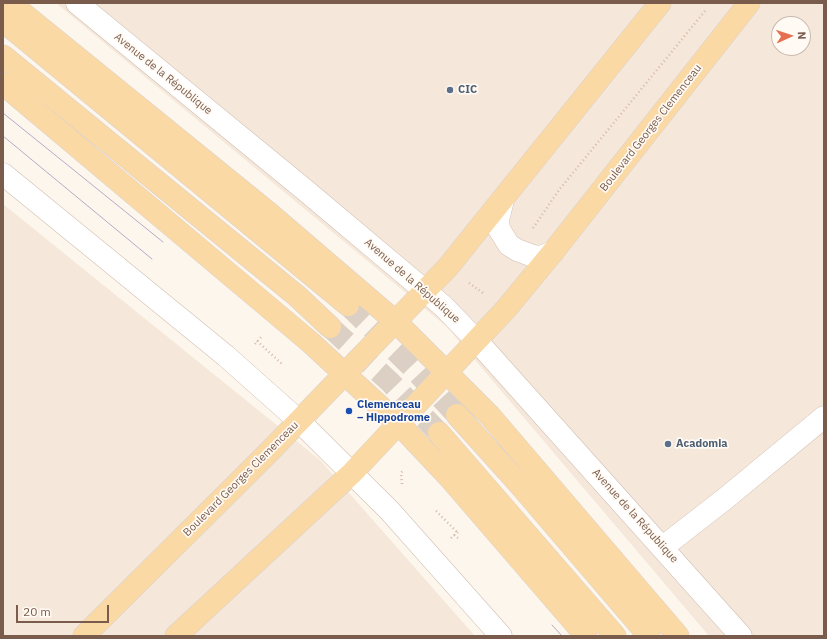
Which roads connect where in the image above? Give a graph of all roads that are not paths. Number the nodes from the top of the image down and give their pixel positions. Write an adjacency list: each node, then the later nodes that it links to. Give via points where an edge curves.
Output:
1 (10, 3): 13 (main road, via 276,219)
2 (77, 3): 11 (street, Avenue de la République)
3 (660, 3): 9 (main road)
4 (749, 3): 10 (main road, Boulevard Georges Clemenceau)
5 (3, 21): 12 (main road)
6 (3, 56): 14 (main road, via 297,296)
7 (3, 84): 17 (main road)
8 (3, 174): 20 (street, via 226,356)
9 (503, 200): 10 (street, via 498,220 499,229 509,245 533,256 541,257); 11 (main road)
10 (553, 252): 15 (main road, Boulevard Georges Clemenceau, via 506,309)
11 (425, 291): 13 (main road, Boulevard Georges Clemenceau); 15 (street, Avenue de la République)
12 (348, 305)
13 (396, 322): 16 (main road); 17 (main road, Boulevard Georges Clemenceau)
14 (330, 327)
15 (476, 340): 16 (main road, Boulevard Georges Clemenceau); 24 (street, Avenue de la République)
16 (447, 372): 21 (main road); 31 (main road, via 535,466)
17 (345, 373): 20 (main road, Boulevard Georges Clemenceau); 21 (main road)
18 (457, 415): 30 (main road, via 525,490)
19 (824, 418): 24 (street)
20 (299, 420): 23 (street); 25 (main road, Boulevard Georges Clemenceau)
21 (399, 424): 23 (main road); 28 (main road, via 449,477)
22 (439, 432): 29 (main road)
23 (352, 473): 26 (main road); 27 (street, via 389,510)
24 (663, 547): 32 (street, Avenue de la République)
25 (84, 636)
26 (176, 636)
27 (501, 636)
28 (586, 636)
29 (615, 636)
30 (649, 636)
31 (678, 636)
32 (740, 636)

